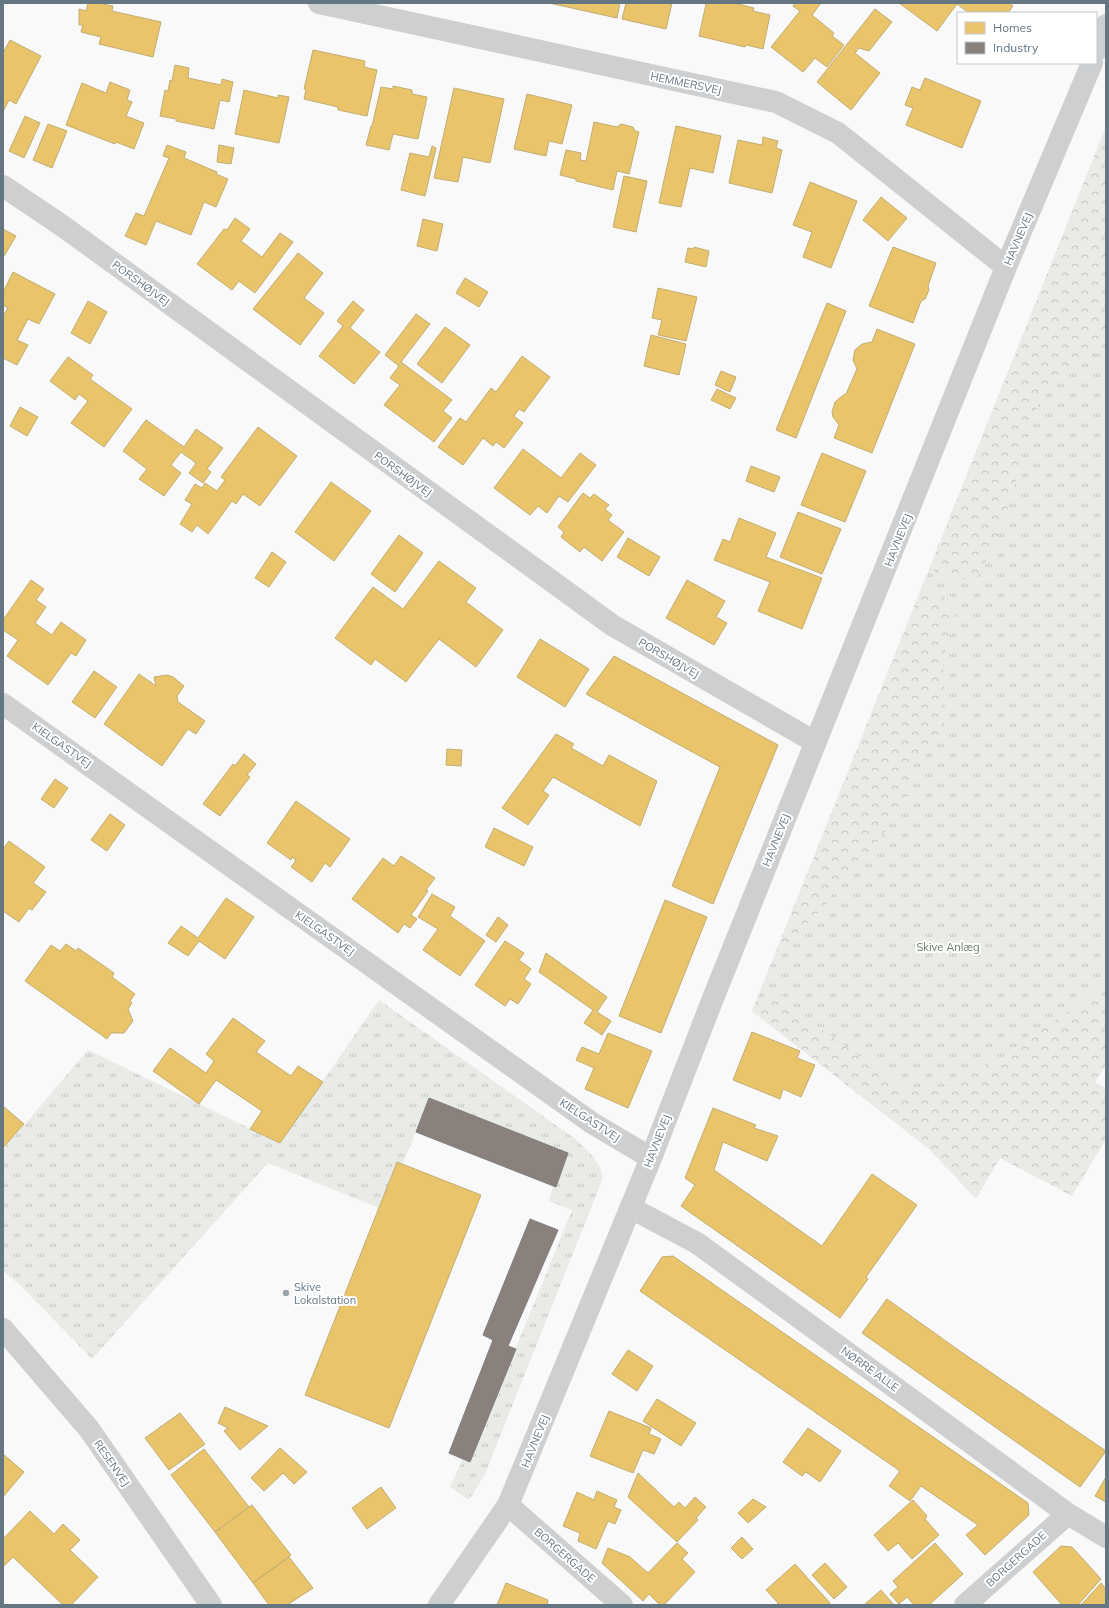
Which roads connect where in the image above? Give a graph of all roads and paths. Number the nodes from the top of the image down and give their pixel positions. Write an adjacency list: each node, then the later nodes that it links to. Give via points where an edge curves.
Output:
1 (319, 3): 6 (street, HEMMERSVEJ, via 776,102 838,133)
2 (1106, 25): 3 (street)
3 (1097, 48)
4 (1092, 64): 6 (street, HAVNEVEJ)
5 (3, 186): 8 (street, PORSHØJVEJ, via 64,227 612,625)
6 (1006, 267): 8 (street, HAVNEVEJ)
7 (3, 704): 9 (street, KIELGASTVEJ, via 592,1124)
8 (816, 742): 9 (street, HAVNEVEJ)
9 (651, 1158): 10 (street, HAVNEVEJ)
10 (631, 1208): 12 (street, HAVNEVEJ); 13 (street, NØRRE ALLE, via 697,1243)
11 (3, 1329): 15 (street, RESENVEJ, via 89,1429)
12 (508, 1505): 16 (street, HAVNEVEJ); 17 (street, BORGERGADE)
13 (1068, 1514): 14 (street, NØRRE ALLE); 18 (street, BORGERGADE)
14 (1106, 1537)
15 (211, 1605)
16 (439, 1605)
17 (622, 1605)
18 (965, 1605)

